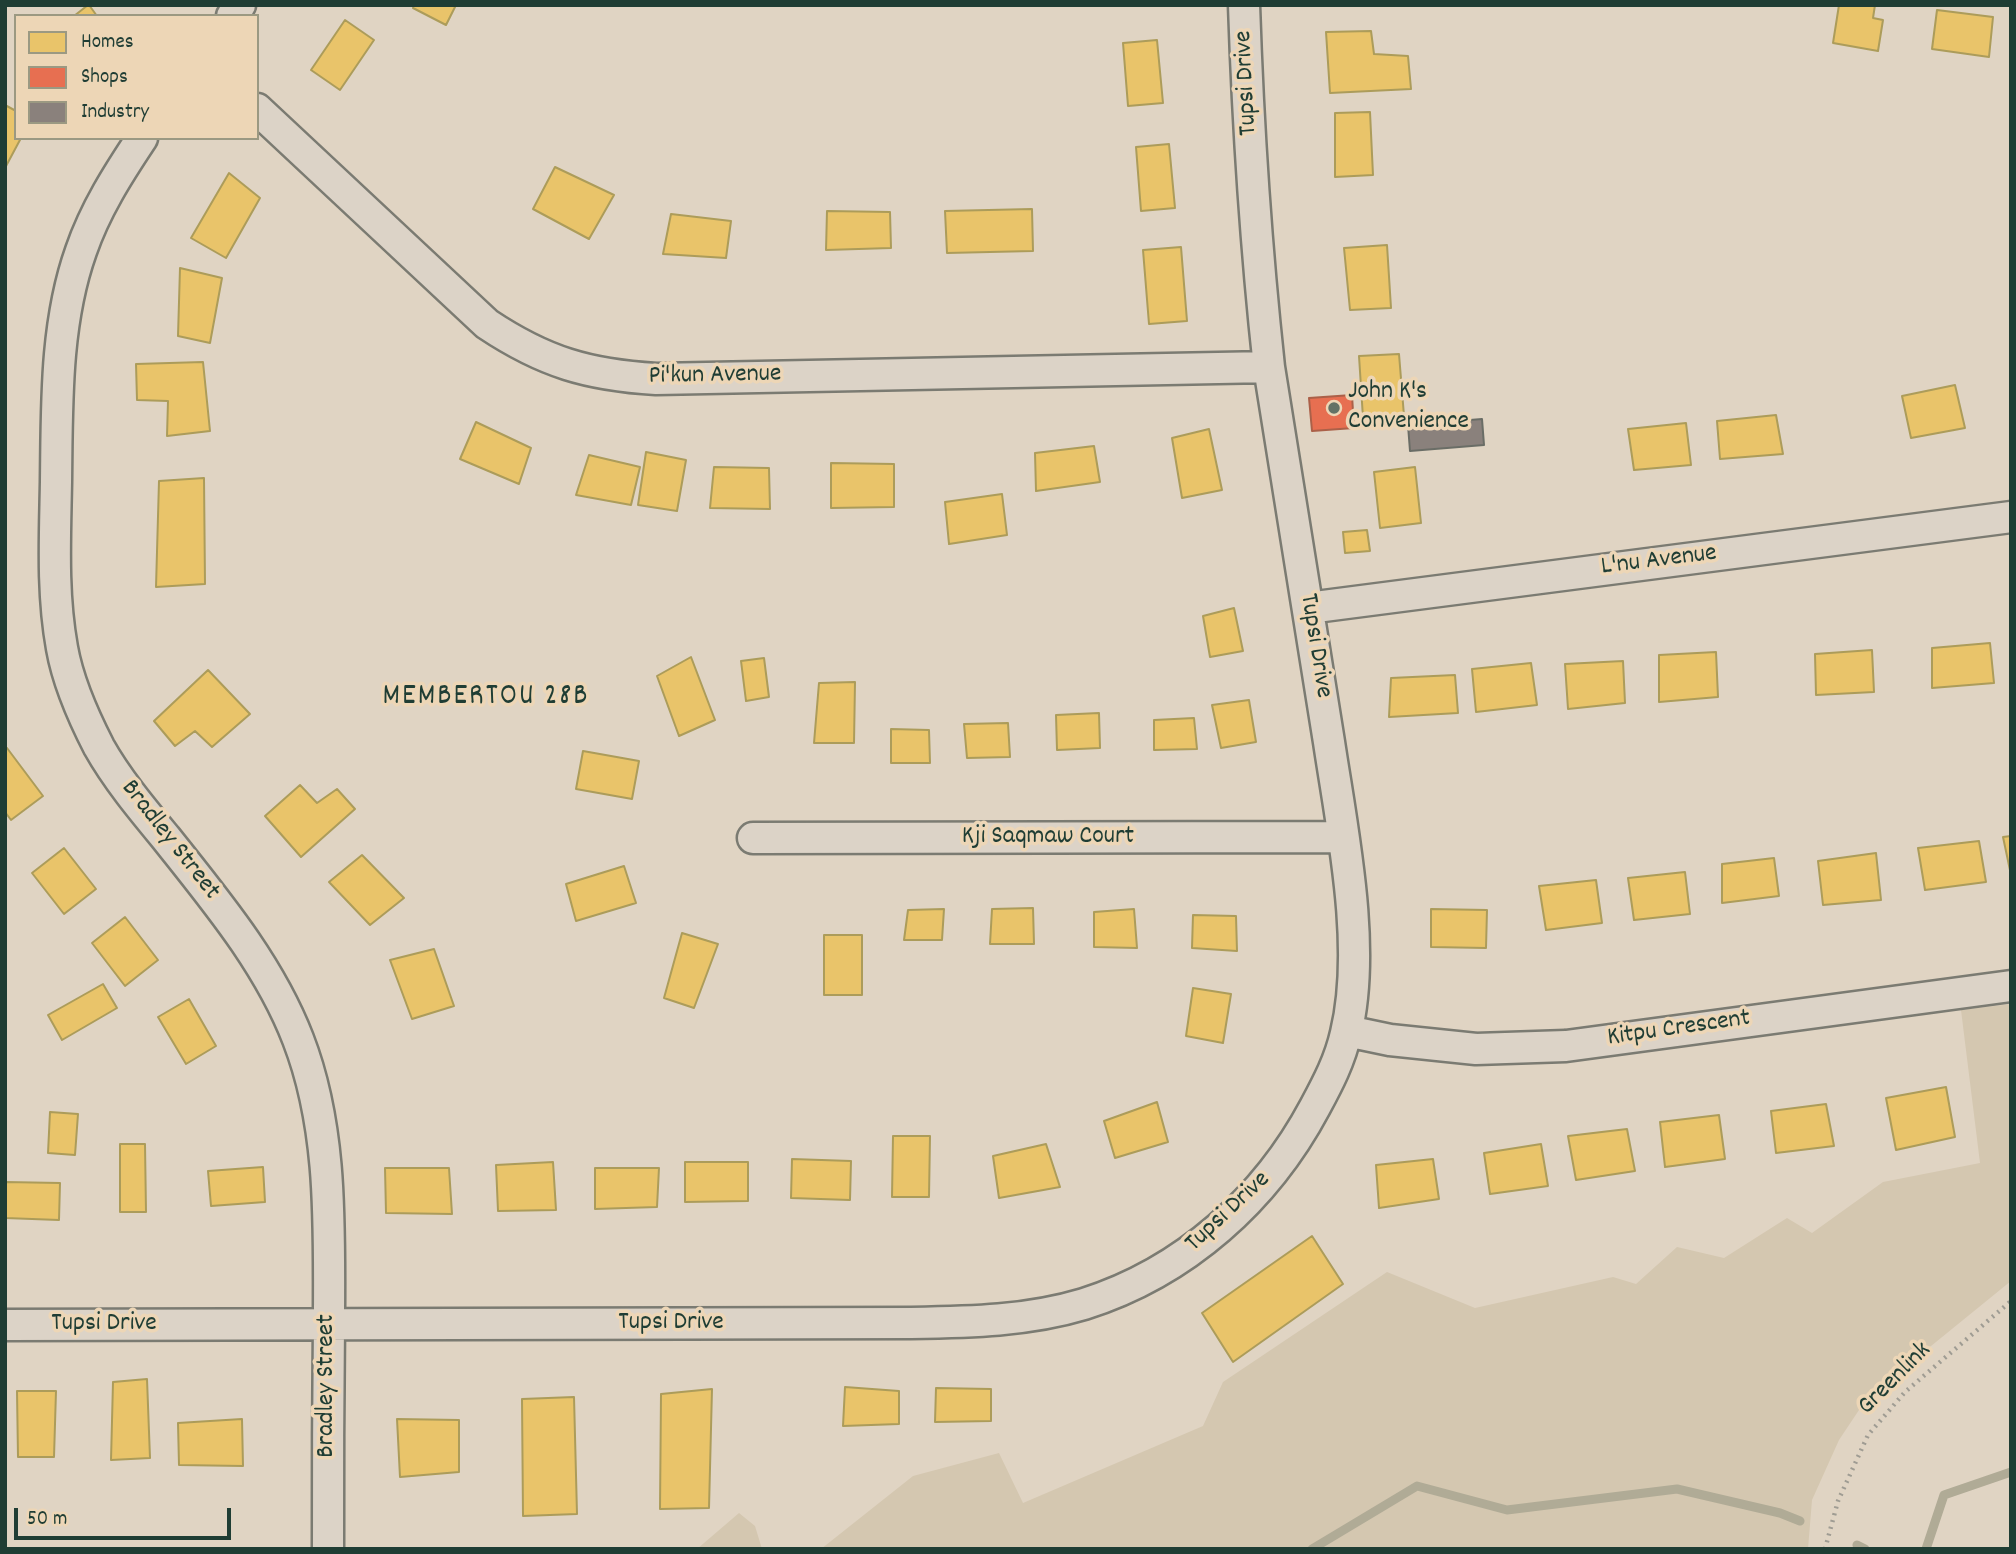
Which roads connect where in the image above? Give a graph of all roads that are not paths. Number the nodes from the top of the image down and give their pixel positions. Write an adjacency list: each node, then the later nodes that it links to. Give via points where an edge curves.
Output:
1 (1244, 5): 4 (street, Tupsi Drive, via 1254,208)
2 (259, 111): 4 (street, Pi'kun Avenue, via 486,324 527,350 572,367 656,379)
3 (141, 140): 11 (street, Bradley Street, via 102,201 80,252 67,305 57,397 54,551 63,651 77,701 100,748 248,946 298,1039 312,1083 327,1177)
4 (1269, 367): 6 (street, Tupsi Drive)
5 (2011, 517): 6 (street, L'nu Avenue)
6 (1308, 607): 7 (street, Tupsi Drive)
7 (1343, 837): 8 (street, Kji Saqmaw Court); 10 (street, Tupsi Drive, via 1353,943)
8 (753, 838)
9 (2011, 986): 10 (street, Kitpu Crescent, via 1566,1046 1476,1049)
10 (1347, 1031): 11 (street, Tupsi Drive, via 1338,1060 1289,1152 1243,1207 1175,1261 1116,1292 1081,1304 1000,1321)
11 (329, 1324): 12 (street, Tupsi Drive); 13 (street, Bradley Street)
12 (5, 1325)
13 (328, 1549)

